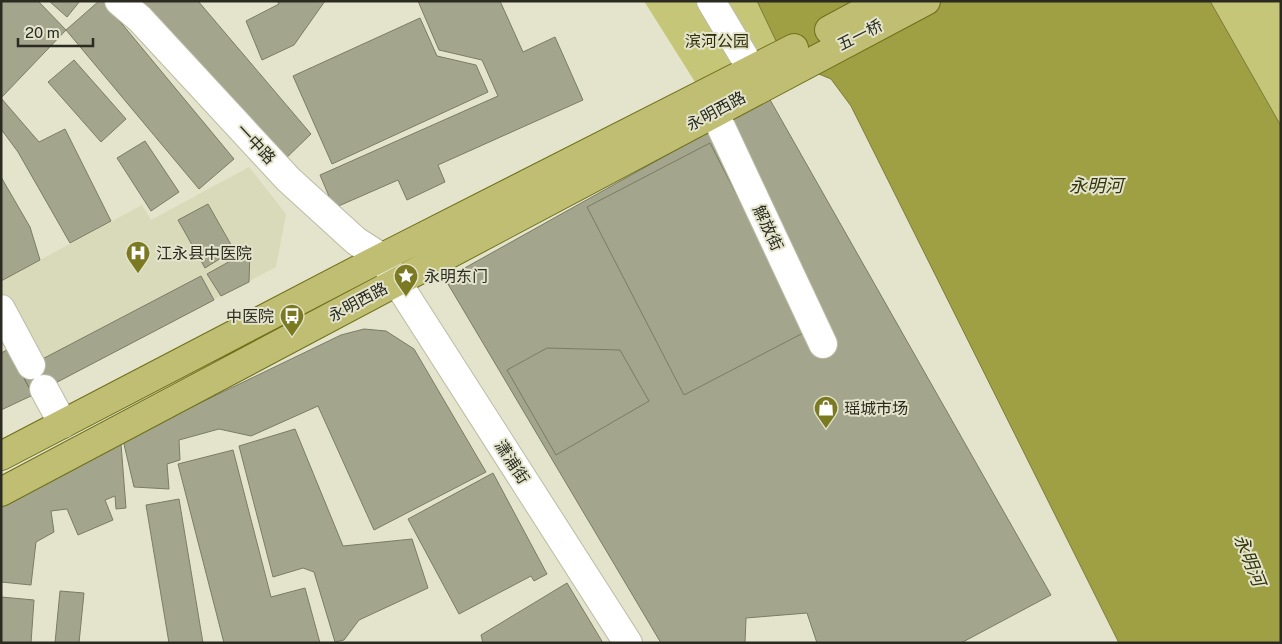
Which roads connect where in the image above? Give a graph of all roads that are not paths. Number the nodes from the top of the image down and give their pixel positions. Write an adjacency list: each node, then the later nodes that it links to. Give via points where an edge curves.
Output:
1 (118, 1): 8 (street, 一中路, via 140,19 288,179)
2 (711, 1): 6 (street)
3 (884, 1): 5 (main road, 五一桥)
4 (926, 1): 5 (main road, 五一桥)
5 (790, 61): 6 (main road, 永明西路); 7 (main road, 永明西路)
6 (752, 70): 8 (main road, 永明西路)
7 (714, 112): 9 (main road, 永明西路); 11 (street, 解放街)
8 (381, 258): 9 (street, 一中路); 14 (main road, 永明西路)
9 (396, 281): 16 (main road, 永明西路); 17 (street, 潇浦街)
10 (1, 309): 12 (street)
11 (822, 344)
12 (31, 365)
13 (44, 389): 14 (street)
14 (63, 424): 15 (main road, 永明西路)
15 (1, 456)
16 (1, 492)
17 (628, 643)

